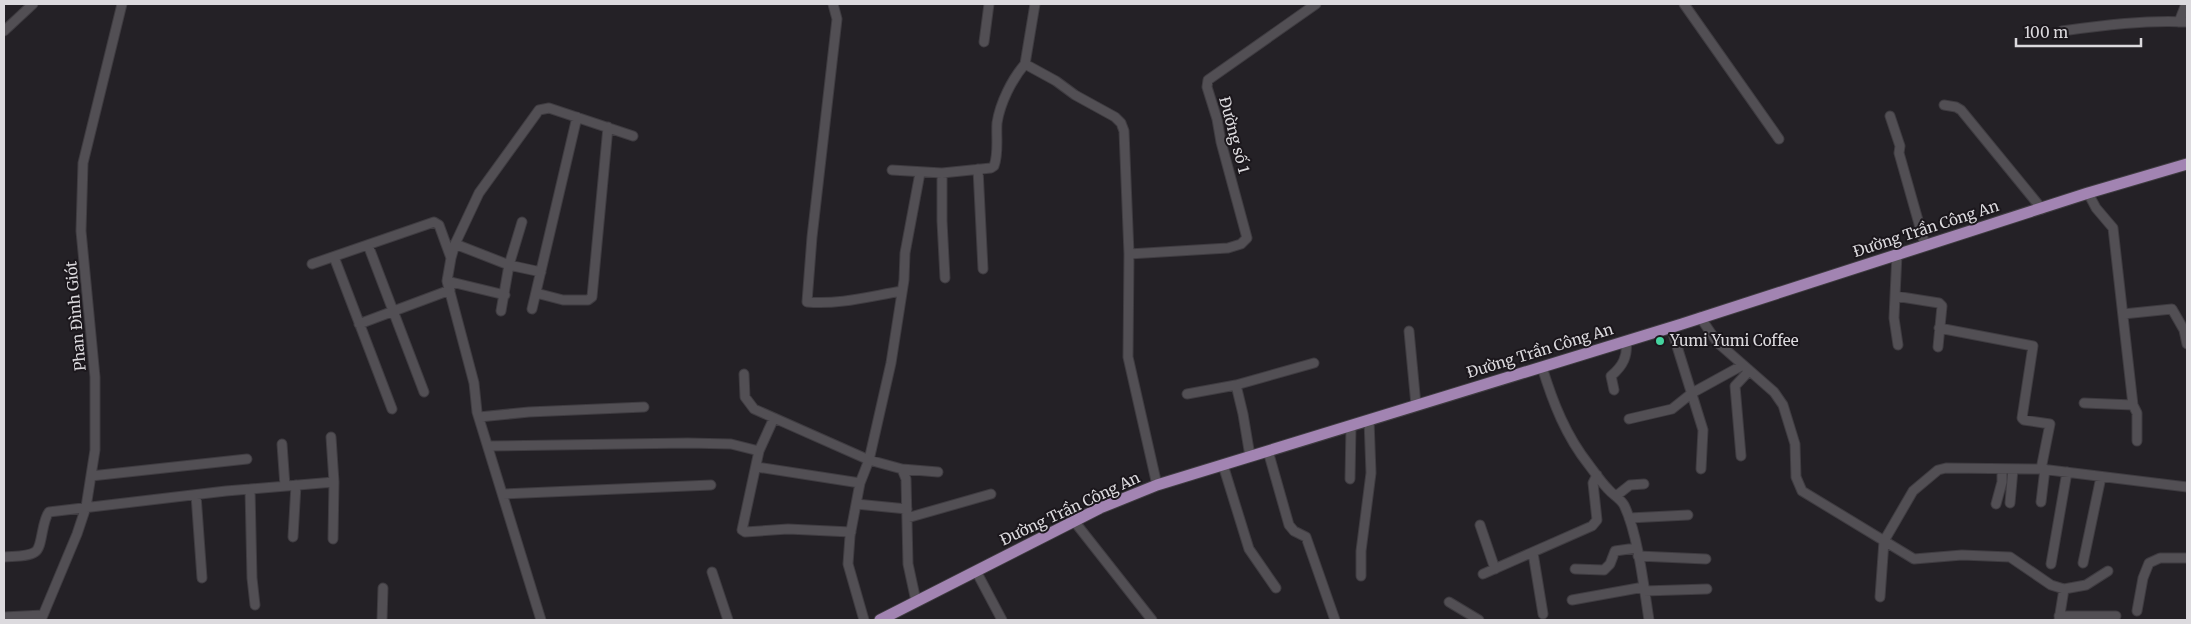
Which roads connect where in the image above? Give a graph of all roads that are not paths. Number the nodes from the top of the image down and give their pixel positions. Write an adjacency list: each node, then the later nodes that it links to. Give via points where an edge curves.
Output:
1 (33, 4): 10 (street)
2 (122, 4): 98 (street, Phan Đình Giót, via 83,163 81,231 95,376 95,450)
3 (833, 4): 42 (street, via 837,19 807,302 850,300)
4 (989, 4): 12 (street)
5 (1035, 4): 13 (street)
6 (1316, 4): 31 (street, Đường số 1, via 1208,80 1207,87 1247,238 1241,244 1228,248)
7 (1684, 4): 19 (street)
8 (2183, 6): 9 (street)
9 (2183, 22): 11 (street, via 2112,24)
10 (4, 31)
11 (2062, 31)
12 (984, 42)
13 (1025, 64): 21 (street, via 1015,75 1001,108 995,163 991,168); 31 (street, via 1121,123)
14 (1944, 105): 26 (street, via 1961,110)
15 (1890, 116): 30 (street)
16 (577, 117): 17 (street); 28 (street, via 549,108 539,110 479,193); 38 (street)
17 (608, 128): 18 (street); 43 (street, via 592,297 588,300 563,300)
18 (633, 136)
19 (1779, 139)
20 (2187, 164): 25 (main road, Đường Trần Công An)
21 (978, 169): 24 (street); 37 (street)
22 (892, 170): 23 (street)
23 (920, 172): 24 (street); 42 (street, via 905,253)
24 (942, 173): 39 (street)
25 (2088, 193): 26 (main road, Đường Trần Công An); 49 (street, via 2113,228)
26 (2042, 209): 30 (main road, Đường Trần Công An)
27 (522, 222): 36 (street)
28 (455, 244): 34 (street); 36 (street)
29 (368, 245): 33 (street); 34 (street, via 434,222 439,225); 47 (street)
30 (1925, 245): 32 (main road, Đường Trần Công An)
31 (1130, 254): 107 (street, via 1128,357)
32 (1897, 254): 45 (street); 50 (main road, Đường Trần Công An)
33 (334, 257): 35 (street); 51 (street)
34 (451, 258): 40 (street)
35 (312, 264)
36 (509, 265): 38 (street); 44 (street)
37 (984, 269)
38 (541, 272): 43 (street)
39 (945, 278)
40 (447, 280): 41 (street); 44 (street)
41 (450, 290): 47 (street); 73 (street, via 474,383)
42 (902, 291): 87 (street, via 891,364)
43 (536, 293): 46 (street)
44 (505, 295): 48 (street)
45 (1895, 296): 53 (street, via 1941,304); 57 (street)
46 (532, 309)
47 (393, 311): 51 (street); 65 (street)
48 (501, 311)
49 (2123, 314): 56 (street, via 2172,309 2184,330); 69 (street)
50 (1700, 318): 52 (main road, Đường Trần Công An); 61 (street, via 1717,342)
51 (358, 324): 72 (street)
52 (1671, 327): 55 (main road, Đường Trần Công An); 66 (street)
53 (1939, 328): 58 (street); 94 (street, via 2033,346 2022,418 2051,425)
54 (1409, 331): 70 (street)
55 (1626, 340): 60 (main road, Đường Trần Công An); 64 (street, via 1628,351 1625,359 1612,376)
56 (2187, 344)
57 (1898, 345)
58 (1938, 347)
59 (1314, 363): 63 (street)
60 (1542, 367): 70 (main road, Đường Trần Công An); 97 (street, via 1565,430)
61 (1746, 368): 66 (street); 85 (street, via 1735,386); 127 (street, via 1774,392 1783,405 1795,444 1796,477 1802,491)
62 (744, 374): 74 (street, via 748,402 754,409)
63 (1236, 386): 67 (street); 84 (street)
64 (1614, 390)
65 (424, 392)
66 (1692, 393): 75 (street, via 1672,409); 91 (street, via 1703,430)
67 (1187, 394)
68 (2084, 403): 69 (street)
69 (2133, 405): 79 (street, via 2137,414)
70 (1416, 406): 76 (main road, Đường Trần Công An)
71 (644, 408): 73 (street, via 529,412)
72 (392, 409)
73 (479, 418): 81 (street)
74 (774, 418): 82 (street); 87 (street)
75 (1629, 418)
76 (1369, 420): 77 (main road, Đường Trần Công An); 141 (street, via 1371,472)
77 (1351, 426): 83 (main road, Đường Trần Công An); 100 (street)
78 (331, 437): 101 (street)
79 (2137, 441)
80 (282, 444): 106 (street)
81 (488, 446): 82 (street, via 688,443 731,444); 110 (street)
82 (759, 451): 89 (street)
83 (1268, 451): 84 (main road, Đường Trần Công An); 166 (street, via 1289,525 1306,537)
84 (1250, 456): 88 (main road, Đường Trần Công An)
85 (1742, 456)
86 (247, 459): 98 (street)
87 (869, 460): 90 (street); 102 (street)
88 (1223, 465): 107 (main road, Đường Trần Công An); 144 (street, via 1249,549)
89 (757, 467): 102 (street); 124 (street, via 742,531)
90 (902, 469): 95 (street); 119 (street, via 906,479)
91 (1701, 469)
92 (2002, 469): 93 (street); 117 (street); 127 (street, via 1938,470 1913,491)
93 (2013, 469): 94 (street); 115 (street)
94 (2043, 469): 96 (street); 114 (street)
95 (938, 472)
96 (2067, 472): 99 (street); 134 (street)
97 (1596, 475): 113 (street); 128 (street, via 1593,483 1597,520 1592,526)
98 (91, 476): 118 (street, Phan Đình Giót)
99 (2101, 477): 108 (street); 133 (street)
100 (1350, 479)
101 (334, 482): 104 (street); 126 (street)
102 (860, 483): 116 (street)
103 (1644, 484): 113 (street, via 1630,485)
104 (296, 485): 106 (street); 125 (street)
105 (711, 485): 110 (street)
106 (285, 486): 109 (street)
107 (1157, 486): 122 (main road, Đường Trần Công An)
108 (2187, 487)
109 (250, 489): 112 (street); 152 (street)
110 (503, 494): 160 (street)
111 (991, 494): 119 (street)
112 (196, 495): 118 (street); 142 (street)
113 (1616, 496): 121 (street)
114 (2041, 502)
115 (2010, 503)
116 (856, 504): 119 (street); 124 (street)
117 (1996, 504)
118 (86, 508): 130 (street, via 50,512 43,523 34,554); 157 (street, Phan Đình Giót)
119 (907, 514): 150 (street, via 908,564)
120 (1688, 515): 121 (street)
121 (1629, 518): 129 (street)
122 (1074, 522): 137 (main road, Đường Trần Công An); 165 (street)
123 (1480, 525): 135 (street)
124 (851, 532): 162 (street, via 848,564)
125 (293, 538)
126 (333, 539)
127 (1884, 541): 147 (street, via 1914,559 1962,555 2010,557 2051,585); 148 (street)
128 (1533, 552): 135 (street); 154 (street)
129 (1637, 552): 132 (street); 136 (street, via 1615,551 1604,570); 145 (street)
130 (4, 557)
131 (2187, 558): 153 (street, via 2160,558 2149,564)
132 (1706, 559)
133 (2083, 563)
134 (2051, 564)
135 (1495, 569): 140 (street)
136 (1575, 569)
137 (976, 571): 150 (main road, Đường Trần Công An); 164 (street)
138 (2108, 571): 147 (street, via 2086,585)
139 (712, 572): 161 (street)
140 (1483, 574)
141 (1361, 576)
142 (202, 578)
143 (383, 588): 159 (street)
144 (1276, 588)
145 (1644, 589): 146 (street); 149 (street); 168 (street)
146 (1707, 589)
147 (2064, 589): 158 (street)
148 (1880, 597)
149 (1572, 600)
150 (916, 601): 163 (main road, Đường Trần Công An)
151 (1449, 602): 167 (street)
152 (255, 605)
153 (2137, 611)
154 (1543, 614)
155 (4, 616): 157 (street)
156 (2116, 616): 158 (street)
157 (42, 618)
158 (2059, 618)
159 (382, 620)
160 (542, 620)
161 (728, 620)
162 (864, 620)
163 (880, 620)
164 (1002, 620)
165 (1152, 620)
166 (1335, 620)
167 (1479, 620)
168 (1649, 620)

